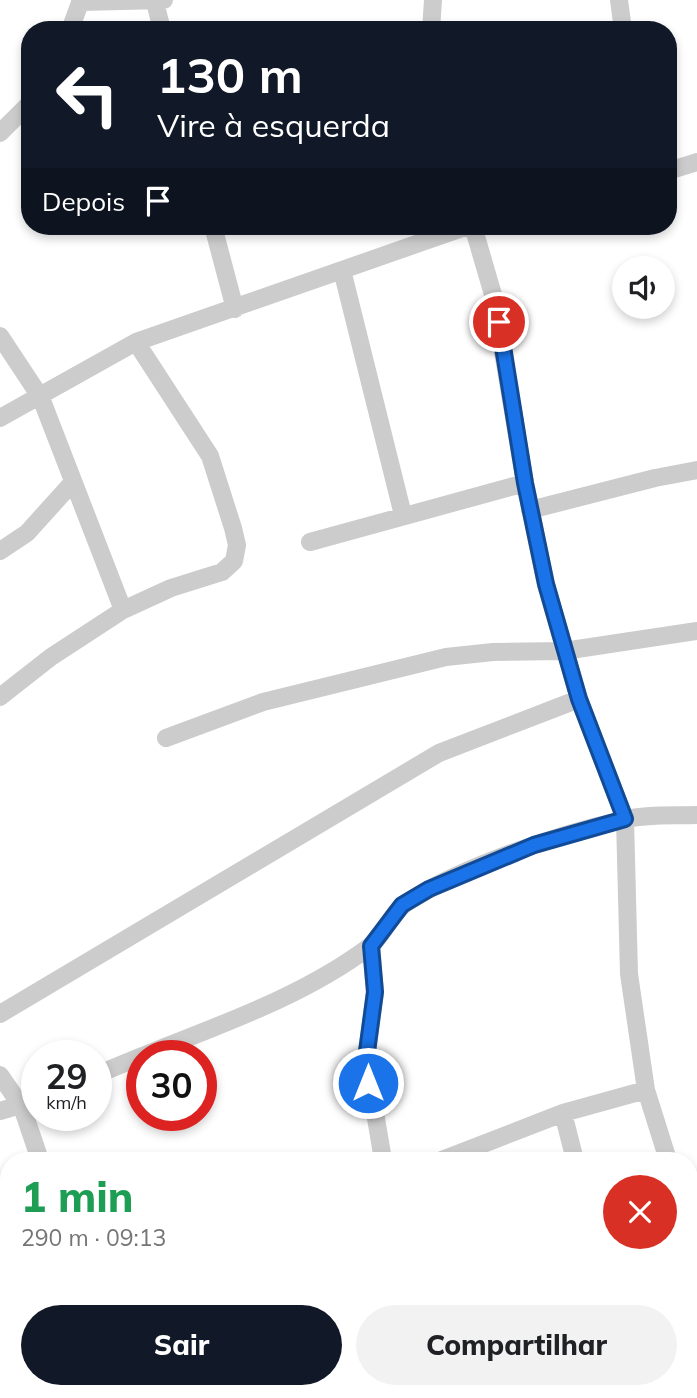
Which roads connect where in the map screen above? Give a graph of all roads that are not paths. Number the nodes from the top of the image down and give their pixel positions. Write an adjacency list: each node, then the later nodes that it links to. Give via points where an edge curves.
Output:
1 (433, 0): 7 (street)
2 (619, 0): 8 (street)
3 (80, 1): 4 (street); 5 (street)
4 (159, 1): 6 (street)
5 (73, 21)
6 (161, 21)
7 (432, 21)
8 (622, 21)
9 (21, 112): 10 (street)
10 (0, 132)
11 (697, 162): 12 (street)
12 (677, 168)
13 (216, 235): 17 (street)
14 (445, 235): 16 (street)
15 (474, 235): 24 (street, via 494,298)
16 (342, 270): 17 (street); 26 (street)
17 (235, 309): 19 (street)
18 (0, 336): 20 (street)
19 (136, 342): 20 (street); 29 (street, via 210,456 237,545 234,561 222,572)
20 (41, 398): 21 (street); 23 (street)
21 (0, 418)
22 (697, 471): 25 (street)
23 (73, 482): 28 (street, via 27,533); 29 (street)
24 (525, 483): 25 (street); 26 (street)
25 (530, 510): 31 (street)
26 (403, 514): 27 (street)
27 (310, 542)
28 (0, 551)
29 (123, 610): 32 (street)
30 (697, 631): 31 (street)
31 (564, 651): 33 (street); 34 (street, via 446,657 263,702)
32 (0, 697)
33 (579, 699): 36 (street); 38 (street, via 439,753)
34 (166, 738)
35 (697, 815): 36 (street)
36 (625, 819): 37 (street, via 534,845 429,889 402,905); 41 (street, via 629,974)
37 (371, 946): 39 (street, via 236,1020); 48 (street, via 375,992 366,1059)
38 (0, 1014)
39 (184, 1040)
40 (0, 1075): 42 (street)
41 (646, 1090): 45 (street); 51 (street)
42 (21, 1095)
43 (21, 1105): 44 (street)
44 (0, 1111)
45 (563, 1113): 49 (street); 50 (street)
46 (34, 1131): 47 (street)
47 (38, 1152)
48 (382, 1152)
49 (463, 1152)
50 (573, 1152)
51 (665, 1152)

